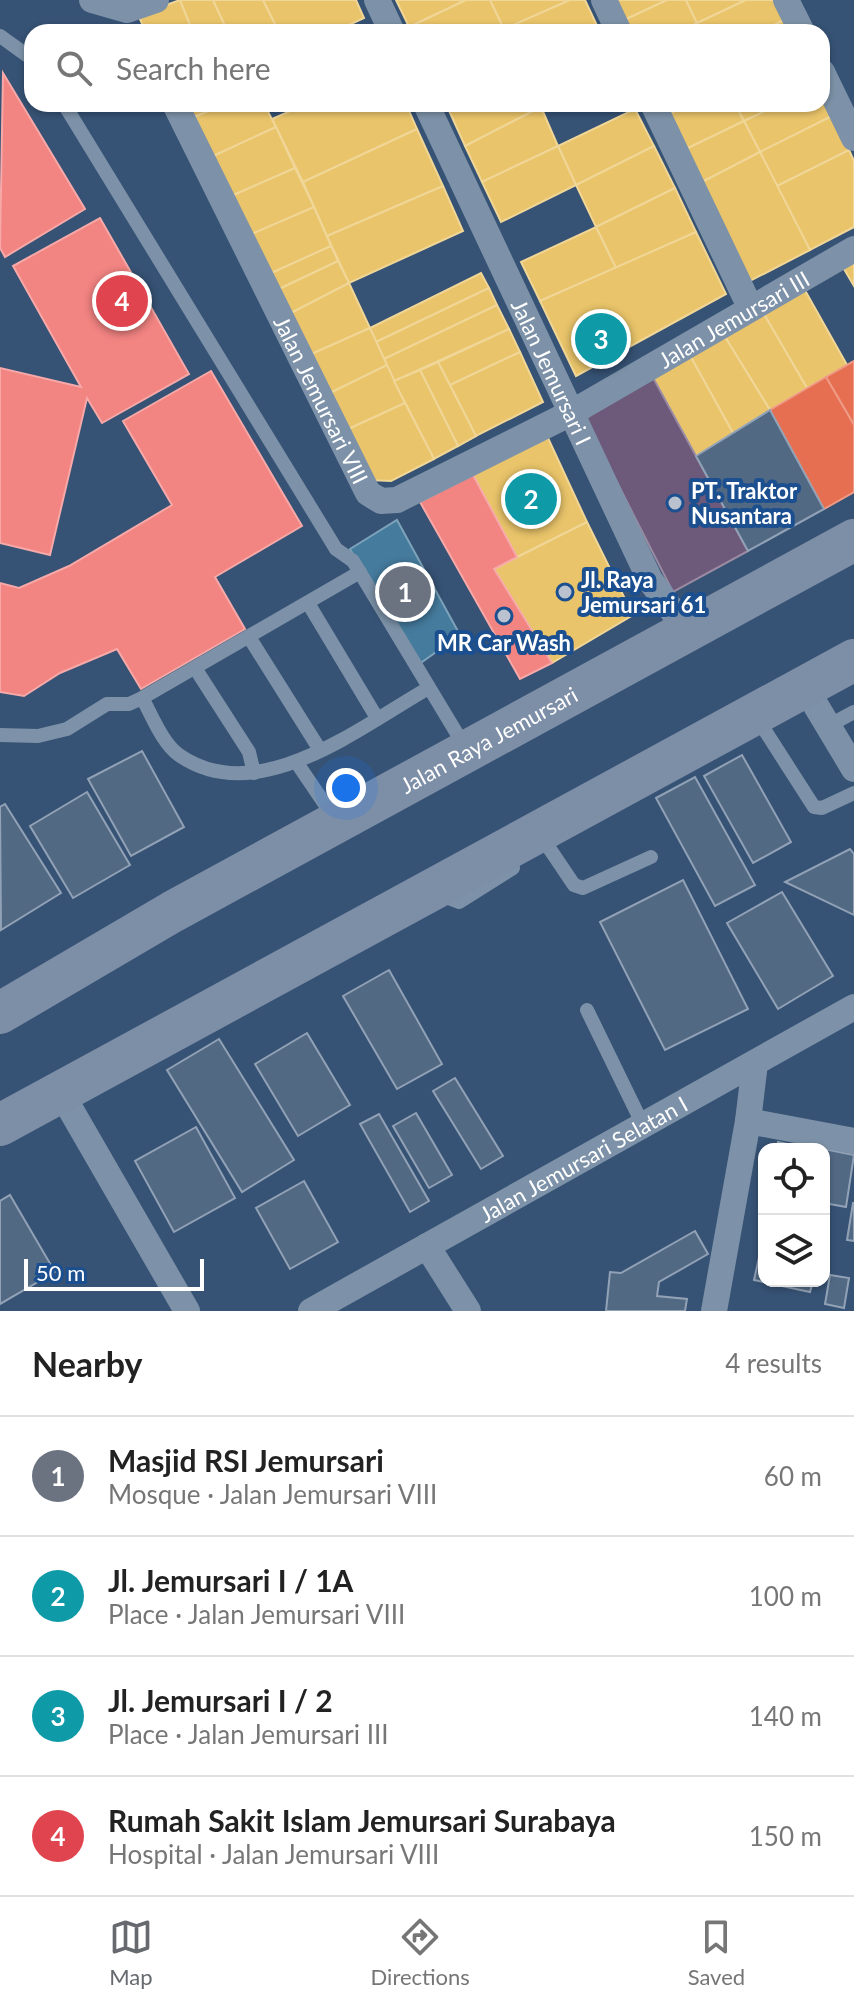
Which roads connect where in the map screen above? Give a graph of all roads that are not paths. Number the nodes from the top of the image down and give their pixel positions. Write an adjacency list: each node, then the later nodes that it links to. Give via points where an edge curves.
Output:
1 (92, 0): 6 (street)
2 (156, 0): 6 (street)
3 (377, 0): 7 (street)
4 (604, 0): 8 (street)
5 (786, 0): 9 (street)
6 (130, 14)
7 (388, 24)
8 (615, 24)
9 (798, 24)
10 (0, 36): 11 (lane)
11 (24, 53)
12 (830, 88): 17 (street)
13 (69, 112): 22 (lane, via 336,549)
14 (179, 112): 20 (street, Jalan Jemursari VIII, via 368,493 381,501 397,500)
15 (430, 112): 20 (street, Jalan Jemursari I)
16 (657, 112): 19 (street)
17 (854, 138)
18 (854, 249): 19 (street, Jalan Jemursari III)
19 (750, 307): 20 (street, Jalan Jemursari III)
20 (571, 413): 24 (street, Jalan Jemursari I, via 650,580)
21 (854, 540): 24 (main road, Jalan Raya Jemursari)
22 (360, 572): 23 (lane); 28 (lane)
23 (308, 603): 25 (lane); 33 (lane)
24 (688, 632): 37 (main road, Jalan Raya Jemursari)
25 (249, 637): 27 (lane); 36 (lane)
26 (854, 660): 29 (main road)
27 (195, 668): 30 (lane); 40 (lane, via 249,752)
28 (427, 689): 33 (lane); 37 (lane)
29 (806, 689): 32 (main road); 34 (street)
30 (142, 698): 35 (lane, via 107,704 67,729 38,736); 40 (lane, via 180,756 203,767)
31 (854, 712): 34 (lane)
32 (751, 717): 41 (lane, via 814,807); 43 (main road)
33 (377, 718): 36 (lane)
34 (828, 726): 39 (street)
35 (0, 735)
36 (320, 750): 38 (lane)
37 (467, 751): 42 (main road, Jalan Raya Jemursari)
38 (297, 763): 40 (lane); 42 (lane)
39 (854, 769)
40 (254, 773)
41 (854, 793)
42 (337, 823): 47 (main road, Jalan Raya Jemursari)
43 (526, 840): 44 (lane, via 583,888); 49 (main road)
44 (651, 857)
45 (854, 1007): 48 (street, Jalan Jemursari Selatan I)
46 (587, 1010): 52 (lane)
47 (0, 1013)
48 (755, 1063): 50 (street); 52 (street, Jalan Jemursari Selatan I)
49 (60, 1091): 51 (main road); 55 (street)
50 (748, 1121): 53 (street); 58 (street)
51 (0, 1125)
52 (643, 1125): 54 (street, Jalan Jemursari Selatan I)
53 (854, 1141)
54 (427, 1246): 56 (street, Jalan Jemursari Selatan I); 57 (street)
55 (187, 1311)
56 (311, 1311)
57 (468, 1311)
58 (714, 1311)

